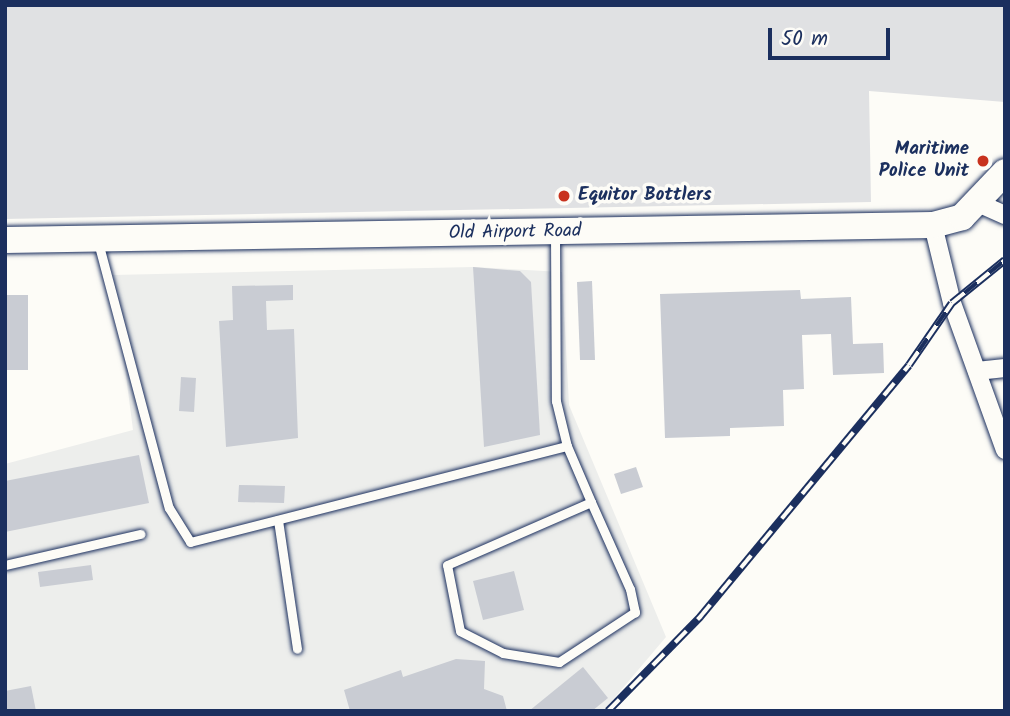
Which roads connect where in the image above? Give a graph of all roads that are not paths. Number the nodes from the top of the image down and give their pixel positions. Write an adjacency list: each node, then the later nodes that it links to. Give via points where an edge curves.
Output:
1 (1005, 172): 2 (main road, Old Airport Road)
2 (978, 203): 3 (street); 4 (main road, Old Airport Road, via 962,217)
3 (1005, 215)
4 (933, 225): 5 (main road, Old Airport Road); 9 (street)
5 (555, 233): 6 (main road, Old Airport Road); 10 (lane, via 556,401)
6 (97, 236): 7 (main road, Old Airport Road); 13 (lane, via 169,508 190,542)
7 (5, 240)
8 (1005, 368): 9 (street)
9 (976, 371): 11 (street)
10 (567, 446): 12 (lane); 13 (lane)
11 (1005, 450)
12 (591, 502): 12 (lane, via 635,612 559,662 503,653 460,631 447,565)
13 (278, 520): 16 (lane)
14 (140, 534): 15 (lane)
15 (5, 565)
16 (297, 649)

